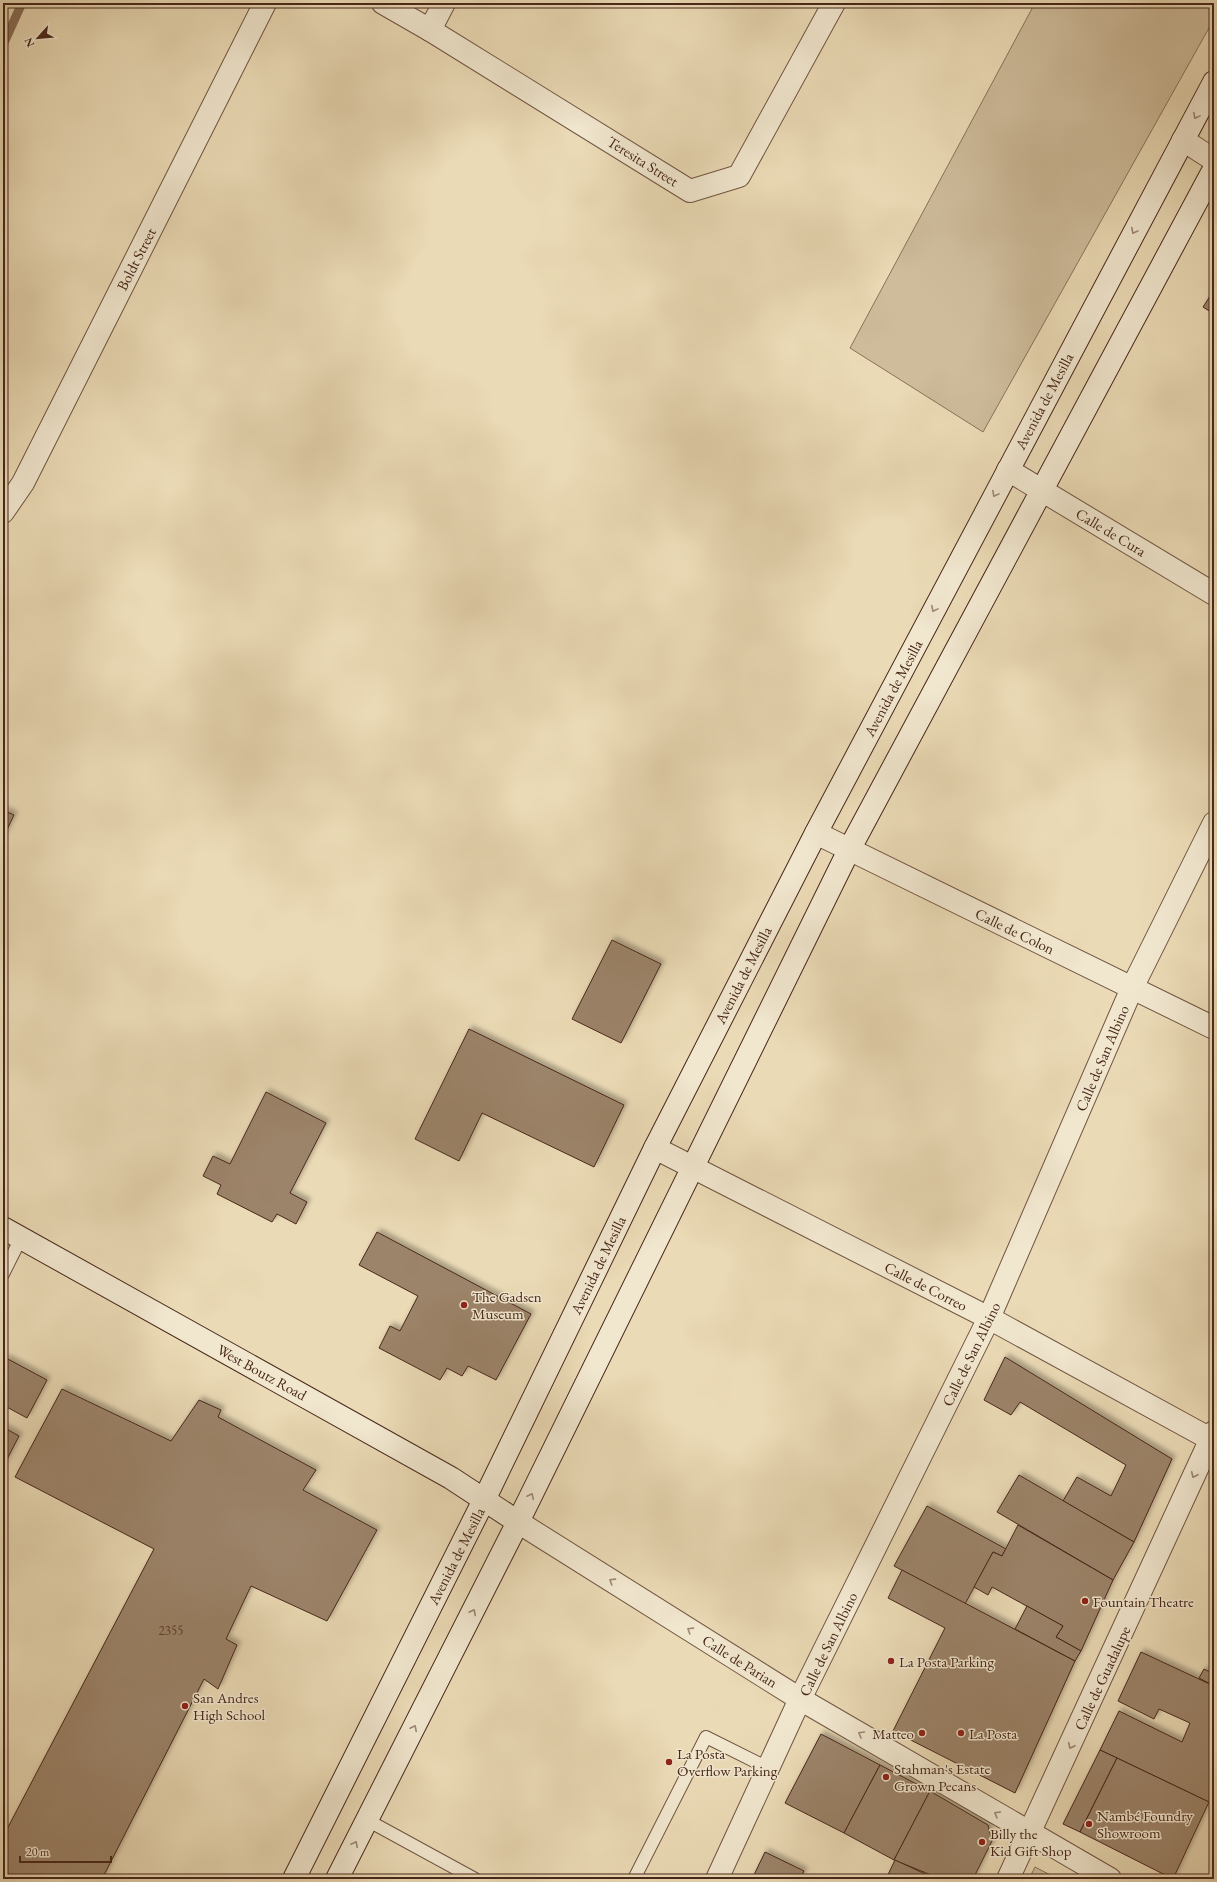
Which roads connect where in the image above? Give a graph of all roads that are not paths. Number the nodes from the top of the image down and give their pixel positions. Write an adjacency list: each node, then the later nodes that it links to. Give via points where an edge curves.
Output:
1 (265, 3): 12 (street, Boldt Street, via 23,483)
2 (383, 3): 5 (street, Teresita Street)
3 (444, 3): 5 (street)
4 (834, 3): 5 (street, Teresita Street, via 739,176 690,190)
5 (430, 30)
6 (1214, 82): 7 (street, Avenida de Mesilla, one-way to 7)
7 (1183, 140): 8 (street); 10 (street, Avenida de Mesilla, one-way to 10)
8 (1214, 160)
9 (1214, 169): 11 (street)
10 (1008, 470): 11 (street, Calle de Cura); 15 (street, Avenida de Mesilla, one-way to 15)
11 (1042, 491): 13 (street, Calle de Cura); 16 (street)
12 (3, 512)
13 (1214, 594)
14 (1214, 823): 17 (street, Calle de San Albino)
15 (816, 833): 16 (street, Calle de Colon); 19 (street, Avenida de Mesilla)
16 (849, 850): 17 (street, Calle de Colon); 20 (street)
17 (1132, 988): 18 (street, Calle de Colon); 23 (street, Calle de San Albino)
18 (1214, 1028)
19 (655, 1148): 20 (street, Calle de Correo); 25 (street, Avenida de Mesilla)
20 (692, 1167): 23 (street, Calle de Correo); 26 (street, one-way to 20)
21 (12, 1233): 22 (lane); 25 (street, West Boutz Road, via 451,1478)
22 (3, 1274)
23 (990, 1318): 24 (street, Calle de Correo); 27 (street, Calle de San Albino)
24 (1213, 1438): 30 (street, Calle de Guadalupe, one-way to 30)
25 (484, 1500): 26 (street, West Boutz Road); 31 (street, Avenida de Mesilla)
26 (518, 1522): 27 (street, Calle de Parian, one-way to 26); 29 (street, one-way to 26)
27 (800, 1699): 28 (street, Calle de San Albino); 30 (street, Calle de Parian, one-way to 27)
28 (768, 1768): 34 (lane, via 706,1737); 35 (street, Calle de San Albino)
29 (367, 1820): 32 (street, one-way to 29); 33 (lane)
30 (1031, 1833): 36 (street, Calle de Guadalupe); 37 (street, Calle de Parian)
31 (294, 1879)
32 (338, 1879)
33 (475, 1879)
34 (634, 1879)
35 (717, 1879)
36 (1008, 1879)
37 (1110, 1879)

